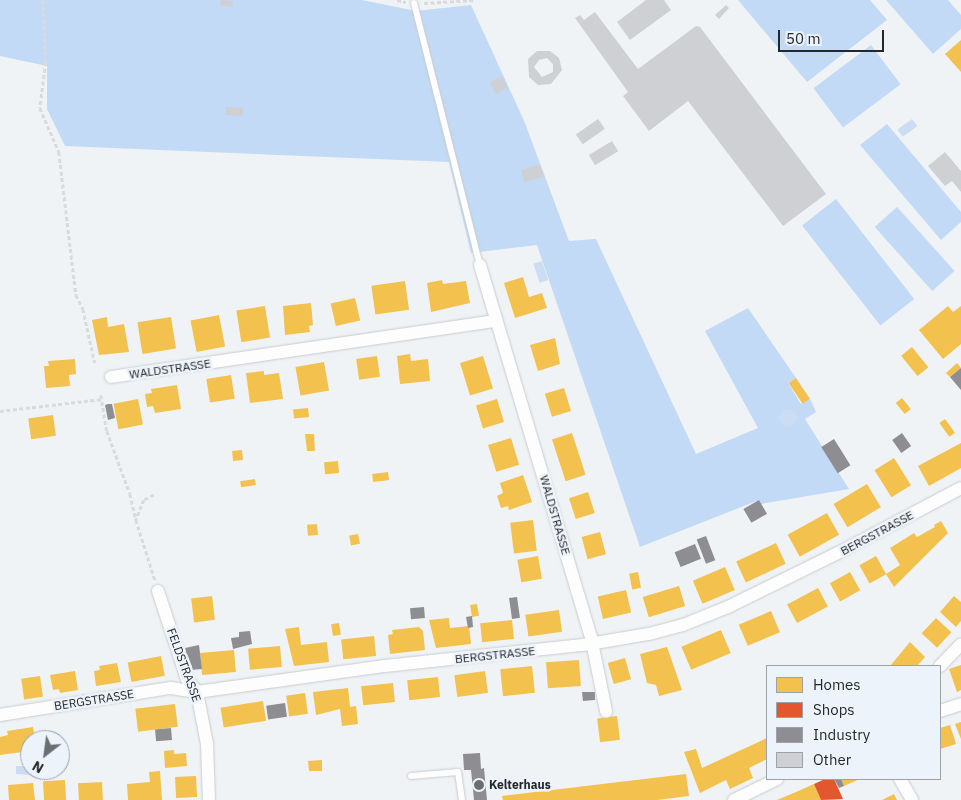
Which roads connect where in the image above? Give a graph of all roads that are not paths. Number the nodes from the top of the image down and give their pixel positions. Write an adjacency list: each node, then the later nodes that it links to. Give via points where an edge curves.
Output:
1 (414, 3): 2 (lane)
2 (480, 265): 3 (street, WALDSTRASSE)
3 (495, 321): 4 (street, WALDSTRASSE); 7 (street, WALDSTRASSE)
4 (111, 377)
5 (961, 488): 7 (street, BERGSTRASSE, via 728,607 683,625)
6 (158, 590): 10 (street, FELDSTRASSE, via 187,679)
7 (592, 644): 10 (street, BERGSTRASSE); 12 (street, WALDSTRASSE)
8 (961, 644): 9 (street)
9 (941, 665)
10 (197, 692): 14 (street, BERGSTRASSE, via 171,688); 18 (street, FELDSTRASSE, via 207,744)
11 (961, 704): 13 (street)
12 (606, 711)
13 (941, 711)
14 (0, 715)
15 (411, 776): 19 (lane, via 458,772)
16 (775, 780): 20 (street)
17 (901, 780): 21 (street)
18 (209, 800)
19 (462, 800)
20 (734, 800)
21 (912, 800)

